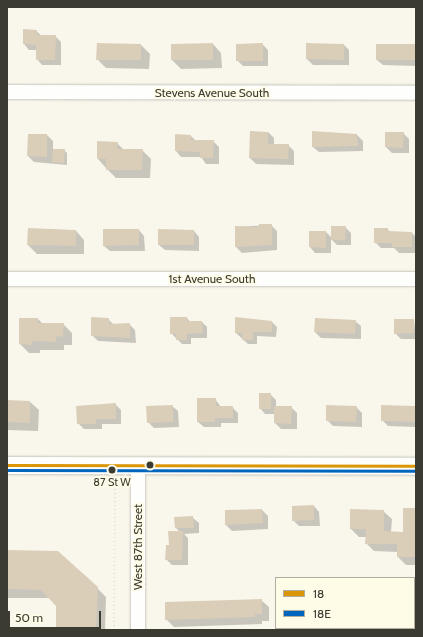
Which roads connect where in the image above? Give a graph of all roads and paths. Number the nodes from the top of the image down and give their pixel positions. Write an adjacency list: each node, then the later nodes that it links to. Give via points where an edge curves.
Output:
1 (7, 92): 2 (street, Stevens Avenue South)
2 (416, 93)
3 (7, 279): 4 (street, 1st Avenue South)
4 (416, 280)
5 (7, 465): 6 (main road)
6 (138, 465): 7 (main road); 10 (street, West 87th Street)
7 (416, 466)
8 (115, 489): 9 (path)
9 (114, 630)
10 (138, 630)

